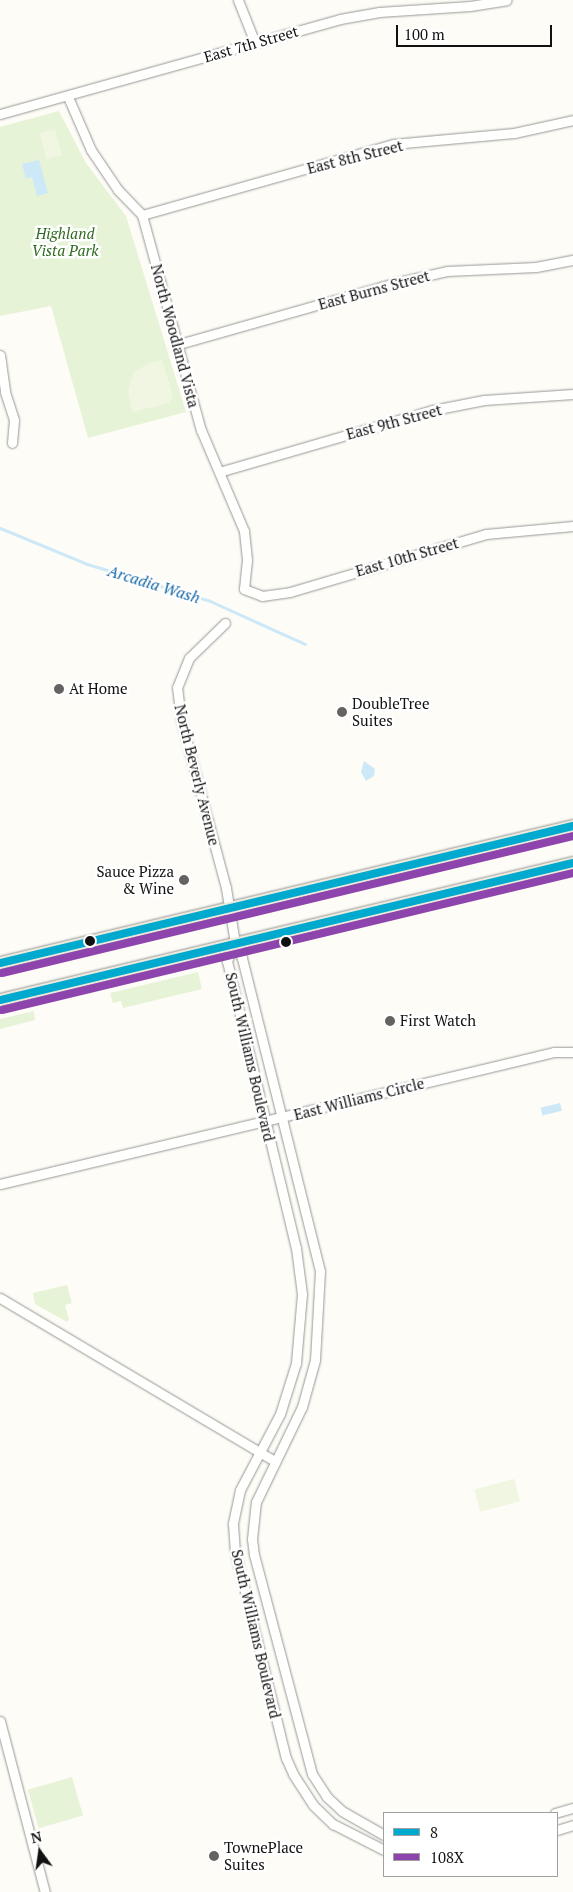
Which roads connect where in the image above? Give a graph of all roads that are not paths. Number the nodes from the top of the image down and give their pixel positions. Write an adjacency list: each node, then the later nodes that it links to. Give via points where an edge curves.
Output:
1 (238, 0): 3 (street)
2 (506, 0): 3 (street, East 7th Street, via 380,12)
3 (255, 43): 4 (street, East 7th Street)
4 (68, 97): 5 (street, East 7th Street); 7 (street, North Woodland Vista, via 91,150 118,190)
5 (0, 114)
6 (573, 120): 7 (street, East 8th Street, via 514,133 393,144)
7 (142, 215): 9 (street, North Woodland Vista)
8 (573, 260): 9 (street, East Burns Street, via 536,267 447,271)
9 (179, 344): 14 (street, North Woodland Vista, via 201,430)
10 (0, 355): 11 (street)
11 (2, 392): 13 (street, via 14,420)
12 (573, 394): 14 (street, East 9th Street, via 484,400 433,410)
13 (12, 443)
14 (219, 472): 16 (street, North Woodland Vista, via 244,531 247,560)
15 (573, 526): 16 (street, East 10th Street, via 486,534 290,592 262,596)
16 (244, 589)
17 (225, 623): 20 (street, North Beverly Avenue, via 189,658 177,686 181,720)
18 (573, 826): 20 (main road)
19 (573, 863): 21 (main road)
20 (229, 908): 21 (street, North Beverly Avenue); 22 (main road)
21 (235, 943): 23 (main road); 25 (street, South Williams Boulevard, via 242,958); 26 (street, South Williams Boulevard, via 227,961)
22 (0, 964)
23 (0, 1000)
24 (573, 1052): 25 (street, East Williams Circle, via 554,1052)
25 (283, 1117): 26 (street, East Williams Circle); 30 (street, South Williams Boulevard, via 318,1255 320,1324 310,1384)
26 (266, 1121): 27 (street, East Williams Circle); 29 (street, South Williams Boulevard, via 300,1268 302,1314 290,1388)
27 (0, 1184)
28 (0, 1298): 29 (street)
29 (260, 1453): 30 (street); 37 (street, South Williams Boulevard, via 247,1473 235,1507 235,1551 286,1758 301,1789 324,1816 349,1835)
30 (275, 1461): 36 (street, South Williams Boulevard, via 256,1502 252,1539 305,1757 327,1797 342,1811)
31 (0, 1721): 38 (street)
32 (573, 1808): 33 (street)
33 (558, 1812)
34 (573, 1825): 35 (street)
35 (558, 1830)
36 (383, 1834)
37 (383, 1850)
38 (45, 1892)

